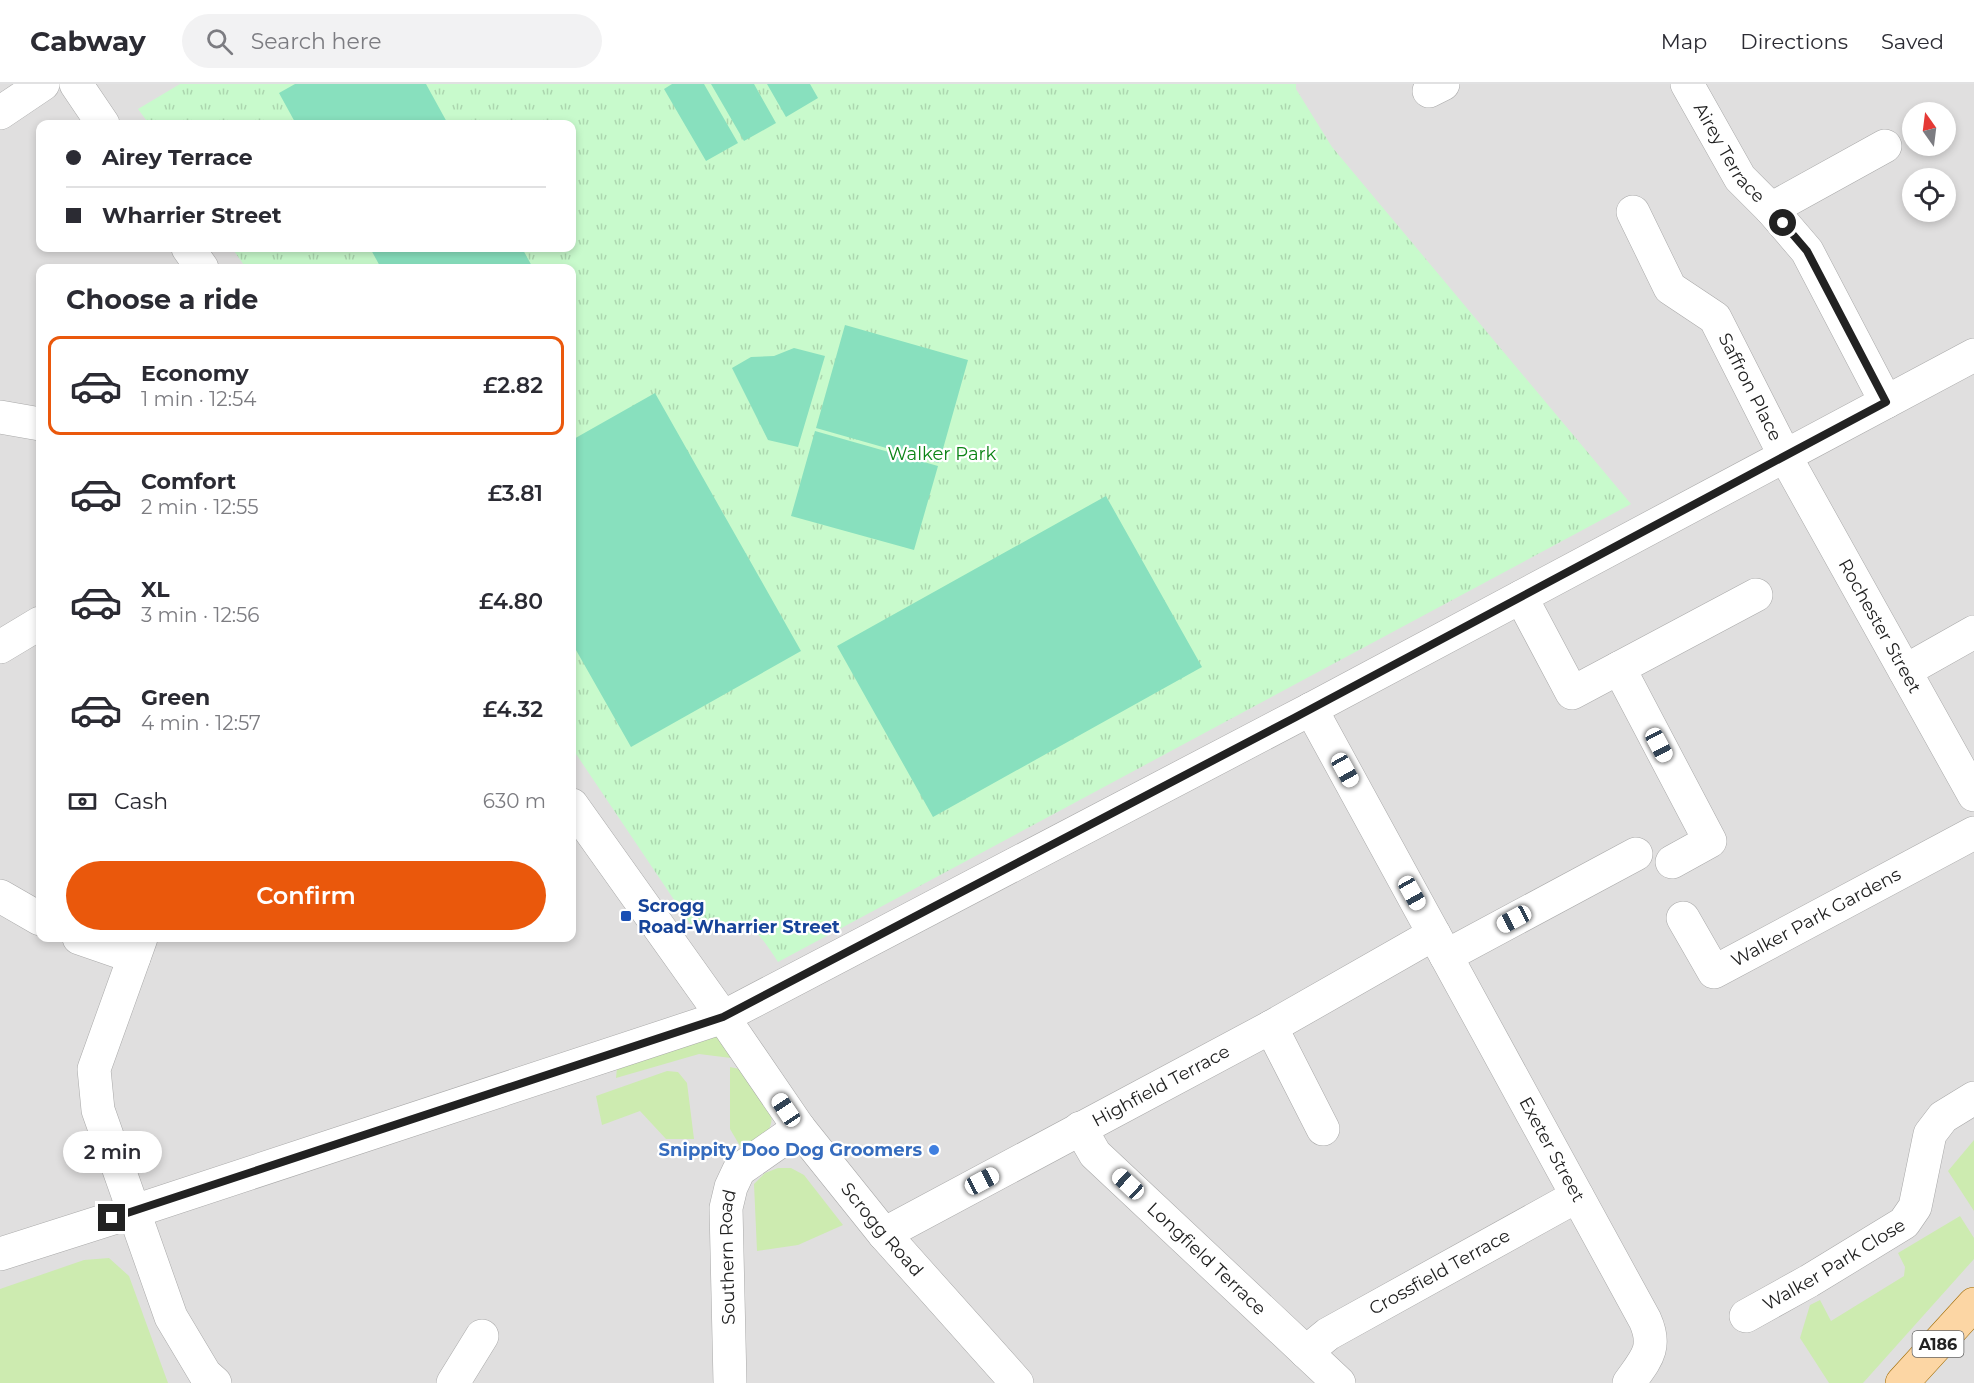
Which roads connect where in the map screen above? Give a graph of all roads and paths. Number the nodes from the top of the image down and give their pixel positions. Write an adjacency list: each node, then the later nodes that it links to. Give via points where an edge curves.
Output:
1 (43, 84): 4 (street)
2 (76, 84): 5 (street)
3 (1687, 84): 7 (street, Airey Terrace, via 1740,178)
4 (0, 113)
5 (101, 120)
6 (1885, 146): 7 (street)
7 (1771, 209): 10 (street, Airey Terrace, via 1807,251)
8 (1633, 212): 13 (street, Saffron Place, via 1670,288 1715,318)
9 (1974, 356): 10 (street)
10 (1886, 402): 13 (street)
11 (0, 417): 12 (street)
12 (36, 423)
13 (1785, 456): 15 (street); 20 (street, Rochester Street)
14 (1756, 595): 19 (street)
15 (1521, 597): 19 (street, via 1572,693); 21 (street)
16 (36, 625): 18 (street)
17 (1974, 632): 20 (street)
18 (0, 647)
19 (1619, 668): 26 (street, via 1710,841)
20 (1905, 671): 22 (street, Rochester Street)
21 (1311, 709): 31 (street, Exeter Street); 33 (street)
22 (1974, 795)
23 (576, 811): 33 (street, Scrogg Road)
24 (1974, 833): 29 (street, Walker Park Gardens, via 1714,972)
25 (1636, 854): 31 (street)
26 (1672, 862)
27 (0, 896): 28 (street)
28 (36, 917)
29 (1683, 918)
30 (105, 942): 32 (street)
31 (1440, 945): 34 (street, Highfield Terrace); 39 (street, Exeter Street)
32 (137, 947): 40 (street, via 94,1069 98,1110)
33 (723, 1017): 36 (street, Scrogg Road); 40 (street)
34 (1271, 1027): 37 (street, Highfield Terrace); 38 (street)
35 (1974, 1098): 44 (street, Walker Park Close, via 1943,1117 1930,1134 1915,1207 1904,1223)
36 (799, 1128): 41 (street, Scrogg Road); 49 (street, Southern Road, via 739,1170 731,1187 726,1208)
37 (1080, 1128): 41 (street, Highfield Terrace); 46 (street, Longfield Terrace, via 1095,1154)
38 (1323, 1129)
39 (1577, 1196): 46 (street, Crossfield Terrace, via 1328,1334); 52 (street, Exeter Street, via 1650,1331 1652,1347)
40 (135, 1211): 42 (street); 47 (street, via 171,1317)
41 (884, 1234): 50 (street, Scrogg Road)
42 (0, 1254)
43 (1974, 1304): 53 (main road, A186)
44 (1746, 1316)
45 (482, 1336): 48 (street)
46 (1306, 1352): 51 (street, Longfield Terrace)
47 (215, 1383)
48 (453, 1383)
49 (730, 1383)
50 (1017, 1383)
51 (1339, 1383)
52 (1629, 1383)
53 (1902, 1383)

